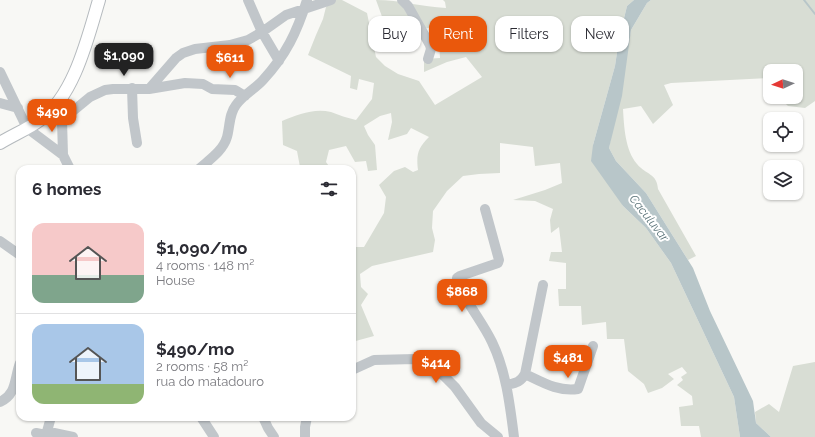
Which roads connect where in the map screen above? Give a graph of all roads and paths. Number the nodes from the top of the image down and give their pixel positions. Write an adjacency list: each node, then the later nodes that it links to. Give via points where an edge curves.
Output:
1 (99, 0): 14 (main road, via 81,58 70,84)
2 (248, 0): 6 (street)
3 (331, 0): 5 (street)
4 (407, 2): 7 (street, via 430,45)
5 (306, 4): 6 (street); 8 (street, via 296,33)
6 (262, 32): 8 (street); 11 (street, via 248,40 230,45 183,53)
7 (428, 59)
8 (279, 61): 12 (street)
9 (0, 72): 15 (street)
10 (132, 88): 11 (street); 16 (street, via 105,90 90,97); 19 (street)
11 (149, 88): 12 (street, via 185,83 203,84 212,89 235,90)
12 (245, 96): 22 (street, via 232,111 226,138 220,150)
13 (0, 103): 15 (street)
14 (56, 104): 16 (street); 17 (main road, via 41,120)
15 (18, 108): 17 (street)
16 (62, 120): 20 (street)
17 (27, 128): 18 (main road); 20 (street)
18 (0, 143)
19 (137, 143)
20 (64, 155): 21 (street)
21 (68, 165)
22 (203, 165)
23 (485, 209): 31 (street, via 498,263 460,276 457,281 492,342)
24 (0, 241): 25 (street)
25 (16, 252)
26 (543, 285): 29 (street)
27 (593, 346): 29 (street, via 578,389 569,391 552,387)
28 (356, 368): 41 (street, via 374,360 415,359 428,364 455,387 481,423)
29 (525, 374): 31 (street, via 518,382)
30 (16, 381): 32 (street, via 14,389)
31 (506, 384): 42 (street)
32 (0, 402)
33 (49, 421): 38 (street, via 41,434 54,433)
34 (203, 421): 37 (street)
35 (265, 421): 39 (street)
36 (306, 421): 40 (street)
37 (211, 435)
38 (73, 437)
39 (274, 437)
40 (305, 437)
41 (498, 437)
42 (514, 437)

